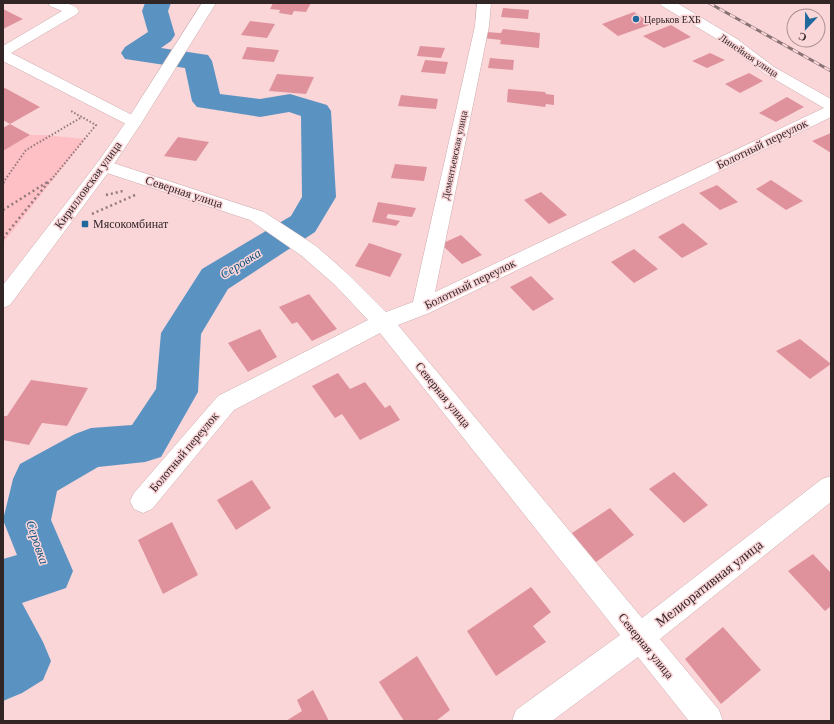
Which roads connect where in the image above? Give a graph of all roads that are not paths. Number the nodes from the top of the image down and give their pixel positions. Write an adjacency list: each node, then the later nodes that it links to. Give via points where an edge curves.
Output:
1 (55, 3): 5 (street, via 72,10)
2 (209, 3): 8 (street, Кирилловская улица)
3 (484, 3): 11 (street, Дементьевская улица, via 482,26)
4 (667, 3): 6 (street, Линейная улица, via 732,42 769,70)
5 (3, 53): 8 (street)
6 (831, 106)
7 (831, 111): 11 (street, Болотный переулок)
8 (134, 122): 9 (street, Кирилловская улица)
9 (104, 166): 10 (street, Кирилловская улица); 12 (street, Северная улица, via 257,216 309,251)
10 (3, 300)
11 (422, 307): 12 (street, Болотный переулок)
12 (383, 322): 14 (street, Болотный переулок, via 226,403); 15 (street, Северная улица)
13 (831, 487): 15 (street, Мелиоративная улица)
14 (143, 501)
15 (639, 638): 16 (street, Мелиоративная улица); 17 (street, Северная улица)
16 (527, 721)
17 (708, 721)

